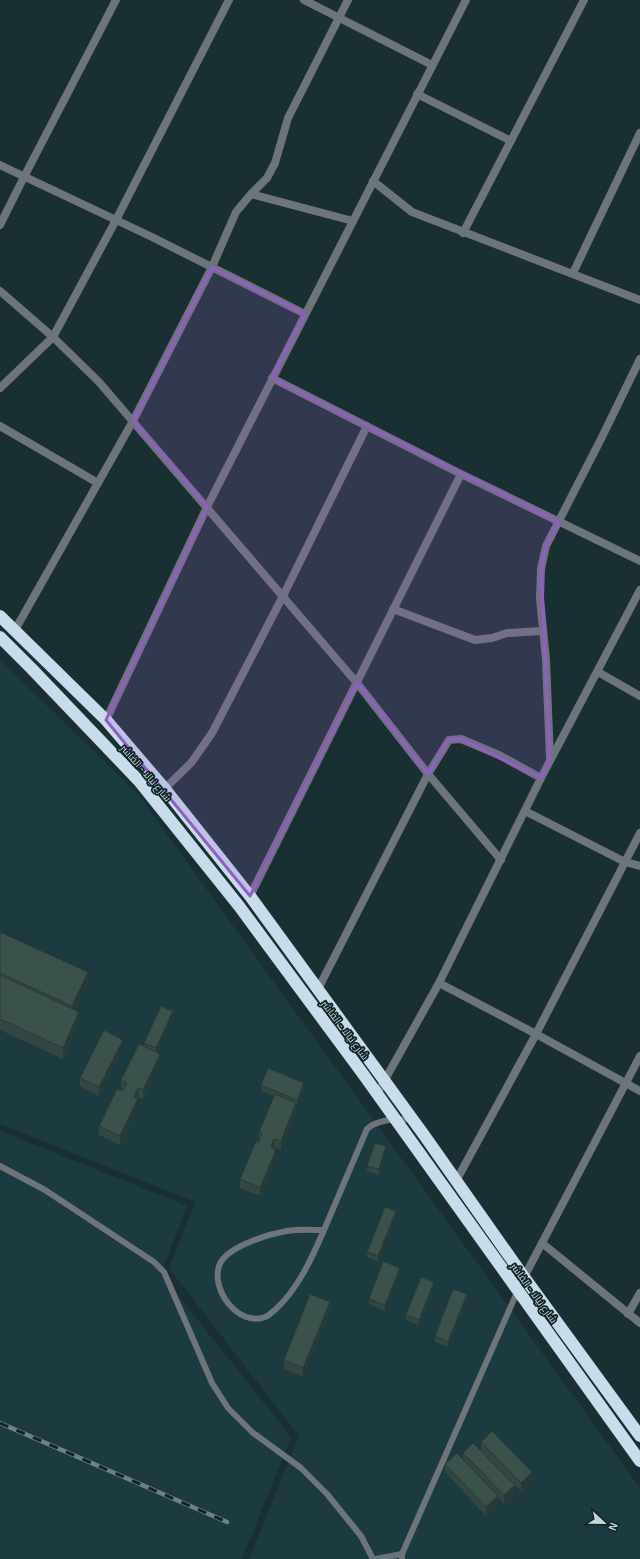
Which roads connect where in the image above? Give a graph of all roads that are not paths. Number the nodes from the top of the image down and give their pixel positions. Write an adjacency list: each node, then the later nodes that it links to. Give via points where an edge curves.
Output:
1 (116, 0): 13 (street)
2 (229, 0): 16 (street)
3 (304, 0): 7 (street)
4 (348, 0): 7 (street)
5 (466, 0): 8 (street)
6 (584, 0): 11 (street)
7 (339, 18): 8 (street); 15 (street, via 288,118 267,178)
8 (432, 65): 9 (street)
9 (417, 94): 11 (street); 14 (street)
10 (640, 133): 21 (street)
11 (511, 141): 19 (street)
12 (0, 165): 13 (street)
13 (24, 177): 16 (street); 18 (street)
14 (373, 181): 17 (street); 19 (street, via 412,212)
15 (251, 194): 17 (street); 20 (street, via 236,212)
16 (116, 220): 20 (street); 25 (street)
17 (353, 221): 24 (street)
18 (0, 225)
19 (463, 233): 21 (street)
20 (212, 267): 24 (street); 29 (street)
21 (573, 273): 23 (street)
22 (0, 291): 25 (street)
23 (640, 300)
24 (305, 314): 27 (street)
25 (53, 337): 28 (street); 29 (street, via 99,382)
26 (640, 359): 35 (street)
27 (272, 378): 31 (street); 34 (street)
28 (0, 388)
29 (133, 421): 33 (street); 34 (street)
30 (0, 426): 33 (street)
31 (367, 426): 32 (street); 38 (street)
32 (460, 474): 35 (street); 39 (street)
33 (98, 483): 41 (street)
34 (207, 507): 38 (street); 47 (street)
35 (559, 522): 36 (street); 42 (street, via 546,546 541,569)
36 (640, 561)
37 (640, 590): 44 (street)
38 (283, 596): 45 (street); 51 (street, via 212,733 191,763)
39 (394, 609): 42 (street, via 475,640 507,633); 45 (street)
40 (0, 616): 41 (highway, شارع نيالا - الفاشر)
41 (14, 630): 47 (highway, شارع نيالا - الفاشر)
42 (542, 631): 48 (street, via 546,660)
43 (0, 637): 52 (highway, شارع نيالا - الفاشر)
44 (598, 672): 46 (street); 48 (street)
45 (357, 683): 49 (street); 58 (street)
46 (640, 696)
47 (106, 720): 51 (highway, شارع نيالا - الفاشر)
48 (550, 759): 50 (street)
49 (428, 774): 50 (street, via 450,740 461,739 498,755); 55 (street); 60 (street)
50 (540, 778): 53 (street)
51 (165, 789): 52 (street); 58 (highway, شارع نيالا - الفاشر)
52 (154, 799): 66 (highway, شارع نيالا - الفاشر, via 238,906)
53 (525, 811): 55 (street); 56 (street)
54 (640, 833): 56 (street)
55 (501, 860): 59 (street)
56 (624, 862): 57 (street); 61 (street)
57 (640, 866)
58 (250, 896): 60 (highway, شارع نيالا - الفاشر)
59 (439, 983): 61 (street); 63 (street)
60 (318, 989): 63 (highway, شارع نيالا - الفاشر)
61 (536, 1034): 64 (street); 70 (street)
62 (640, 1056): 64 (street)
63 (385, 1082): 66 (street); 67 (highway, شارع نيالا - الفاشر)
64 (625, 1083): 65 (street); 74 (street)
65 (640, 1091)
66 (377, 1094): 68 (highway, شارع نيالا - الفاشر)
67 (412, 1119): 68 (lane); 70 (highway, شارع نيالا - الفاشر)
68 (395, 1120): 72 (highway, شارع نيالا - الفاشر); 73 (lane, via 373,1123 366,1129)
69 (0, 1166): 83 (lane, via 45,1190 154,1262 164,1272 212,1383 228,1408 252,1432 301,1468 327,1494 361,1536)
70 (456, 1181): 71 (highway, شارع نيالا - الفاشر)
71 (472, 1204): 72 (highway); 75 (highway, شارع نيالا - الفاشر)
72 (460, 1212): 76 (highway, شارع نيالا - الفاشر)
73 (324, 1230): 73 (lane, via 312,1258 296,1284 280,1305 266,1317 251,1319 241,1314 221,1293 219,1266 224,1257 233,1250 288,1231)
74 (542, 1243): 75 (street); 78 (street)
75 (524, 1277): 76 (street); 80 (highway, شارع نيالا - الفاشر)
76 (518, 1290): 81 (highway, شارع نيالا - الفاشر); 82 (lane)
77 (640, 1292): 78 (street)
78 (628, 1314): 79 (street)
79 (640, 1323)
80 (640, 1436)
81 (640, 1461)
82 (402, 1556): 84 (lane)
83 (373, 1559)
84 (376, 1559)

